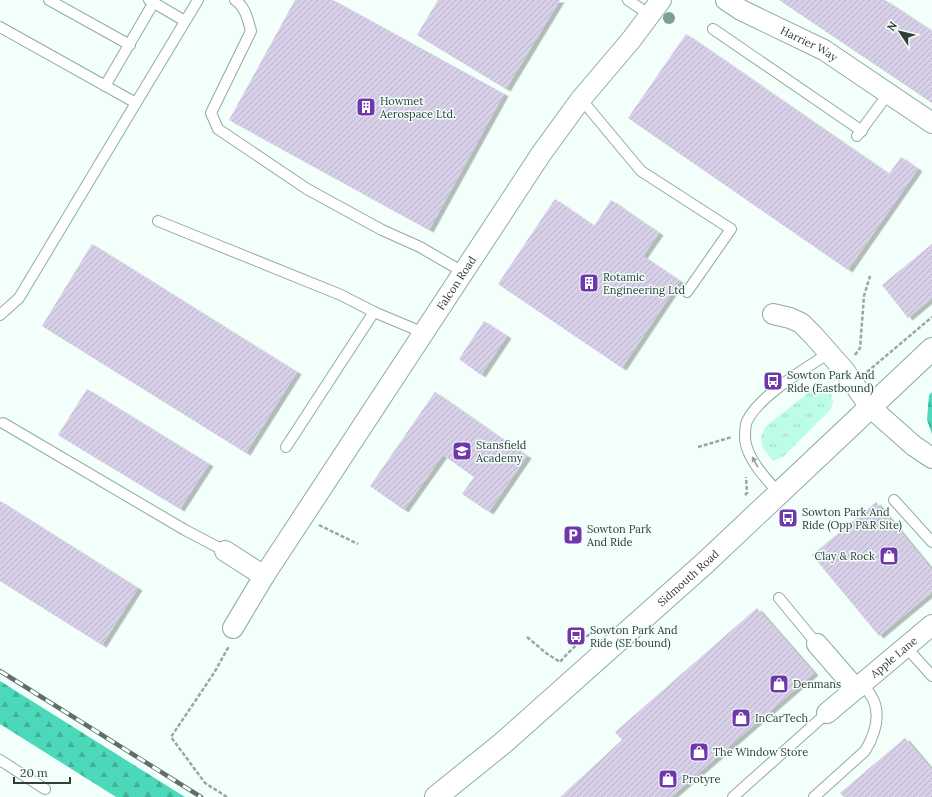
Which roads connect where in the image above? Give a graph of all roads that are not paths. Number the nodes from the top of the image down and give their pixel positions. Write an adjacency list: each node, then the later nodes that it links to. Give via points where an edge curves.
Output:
1 (49, 0): 11 (lane)
2 (198, 0): 8 (lane)
3 (235, 0): 18 (lane, via 239,2 247,17 251,31 211,113 218,129 307,189)
4 (628, 0): 7 (lane)
5 (726, 0): 13 (street, Harrier Way, via 741,10 824,50)
6 (151, 1): 8 (lane); 11 (lane)
7 (656, 7): 14 (street, Falcon Road)
8 (185, 20): 15 (lane)
9 (0, 26): 12 (lane)
10 (713, 29): 13 (lane, via 859,134)
11 (130, 45): 12 (lane)
12 (105, 86): 15 (lane)
13 (888, 94): 16 (street, Harrier Way)
14 (581, 99): 18 (street, Falcon Road, via 541,154); 19 (lane, via 641,171 731,229)
15 (136, 104): 22 (lane, via 19,298)
16 (932, 123)
17 (158, 221): 20 (lane, via 341,295)
18 (463, 272): 23 (street, Falcon Road)
19 (687, 292)
20 (374, 312): 23 (lane); 28 (lane)
21 (773, 314): 25 (street, via 801,323)
22 (0, 315)
23 (424, 332): 34 (street, Falcon Road)
24 (932, 349): 26 (street, Sidmouth Road)
25 (828, 352): 26 (street, via 847,365); 30 (lane, one-way to 25, via 760,473 750,453 745,440 746,423 754,409 772,393)
26 (870, 407): 29 (street, via 914,446); 30 (street, Sidmouth Road)
27 (3, 423): 33 (lane)
28 (286, 447)
29 (932, 458)
30 (779, 493): 45 (street, Sidmouth Road, via 705,564 503,743)
31 (894, 500): 32 (lane)
32 (932, 542)
33 (225, 551): 34 (street)
34 (264, 576): 37 (street, Falcon Road)
35 (779, 598): 38 (lane)
36 (932, 625): 39 (street, Apple Lane)
37 (233, 628)
38 (817, 644): 41 (street)
39 (906, 647): 40 (lane); 41 (street, Apple Lane)
40 (932, 676)
41 (859, 686): 42 (street, Apple Lane); 47 (lane, via 874,701 875,730 871,742 865,751)
42 (827, 713): 46 (lane)
43 (0, 760): 44 (lane)
44 (45, 789)
45 (436, 797)
46 (733, 797)
47 (814, 797)

